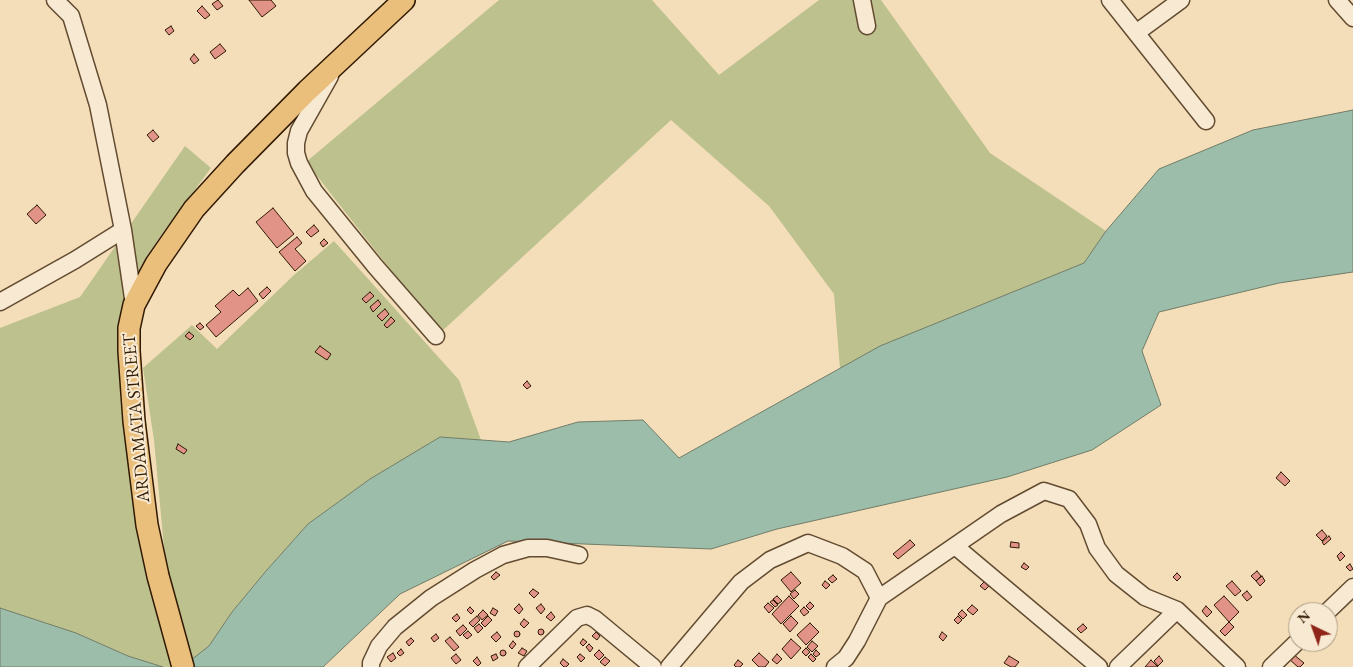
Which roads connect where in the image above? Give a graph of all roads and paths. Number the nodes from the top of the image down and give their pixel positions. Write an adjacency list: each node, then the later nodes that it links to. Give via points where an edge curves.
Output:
1 (55, 0): 12 (street, via 71,16 98,105)
2 (404, 0): 10 (main road, ARDAMATA STREET)
3 (862, 0): 8 (street)
4 (1110, 0): 9 (street)
5 (1181, 0): 9 (street)
6 (1337, 0): 7 (street)
7 (1353, 18)
8 (867, 26)
9 (1136, 33): 11 (street)
10 (339, 60): 14 (main road, ARDAMATA STREET, via 194,210 156,264); 15 (street, via 299,131 296,153 299,163 320,198)
11 (1206, 121)
12 (123, 230): 13 (street); 14 (street)
13 (0, 302)
14 (134, 305): 23 (main road, ARDAMATA STREET, via 128,328 134,421 147,524)
15 (436, 336)
16 (955, 546): 19 (street); 21 (street, via 1000,514 1044,491 1069,500 1088,524 1097,548 1116,574 1145,597); 29 (street)
17 (579, 555): 24 (street, via 547,548 528,548 496,558 431,598 395,627 380,646)
18 (1353, 587): 20 (street)
19 (879, 598): 27 (street, via 865,571 842,556 808,543 770,560 740,582); 28 (street, via 857,641 846,658)
20 (1338, 602)
21 (1177, 610): 30 (street); 31 (street)
22 (1288, 651): 32 (street)
23 (183, 667)
24 (371, 667)
25 (527, 667): 26 (street, via 577,618 587,615)
26 (653, 667)
27 (669, 667)
28 (835, 667)
29 (1099, 667)
30 (1118, 667)
31 (1237, 667)
32 (1272, 667)

